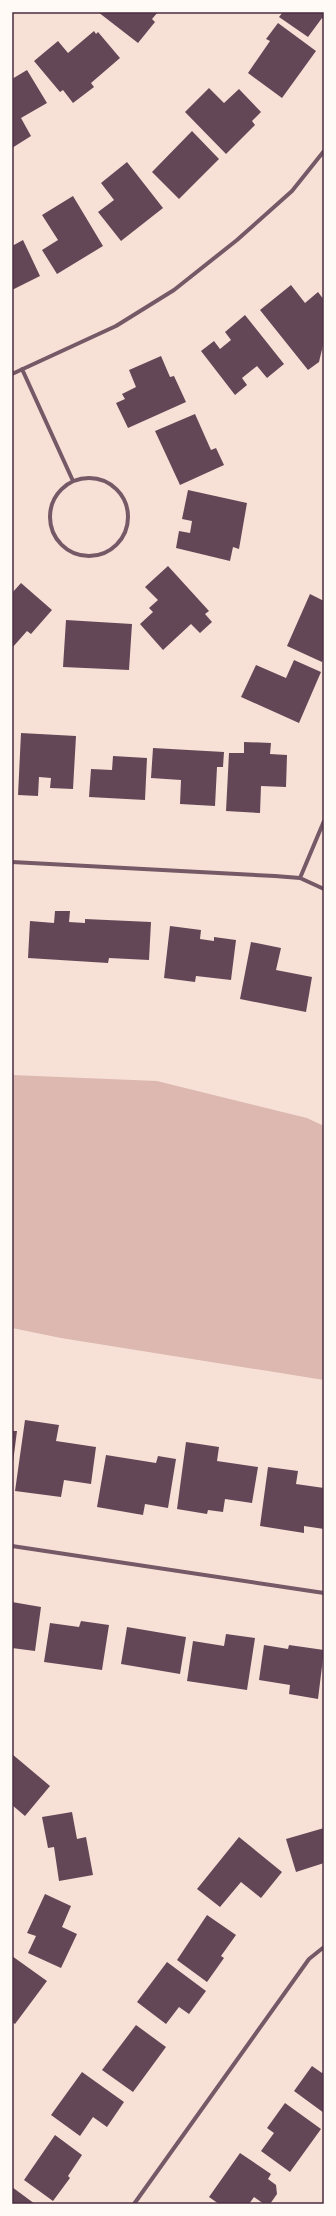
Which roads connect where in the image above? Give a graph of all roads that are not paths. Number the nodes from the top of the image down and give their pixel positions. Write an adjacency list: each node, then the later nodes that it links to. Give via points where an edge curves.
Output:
1 (324, 151): 2 (street, via 286,196 237,240 174,290 116,326)
2 (22, 370): 3 (street); 4 (street)
3 (12, 374)
4 (73, 481): 4 (street, via 62,488 54,498 50,510 54,536 62,546 73,553 92,556 110,550 120,542 126,530 126,505 120,493 105,482 86,478)
5 (324, 821): 7 (street)
6 (12, 862): 7 (street)
7 (300, 878): 8 (street)
8 (324, 889)
9 (12, 1546): 10 (street)
10 (324, 1593)
11 (324, 1947): 12 (street, via 309,1959)
12 (134, 2204)

